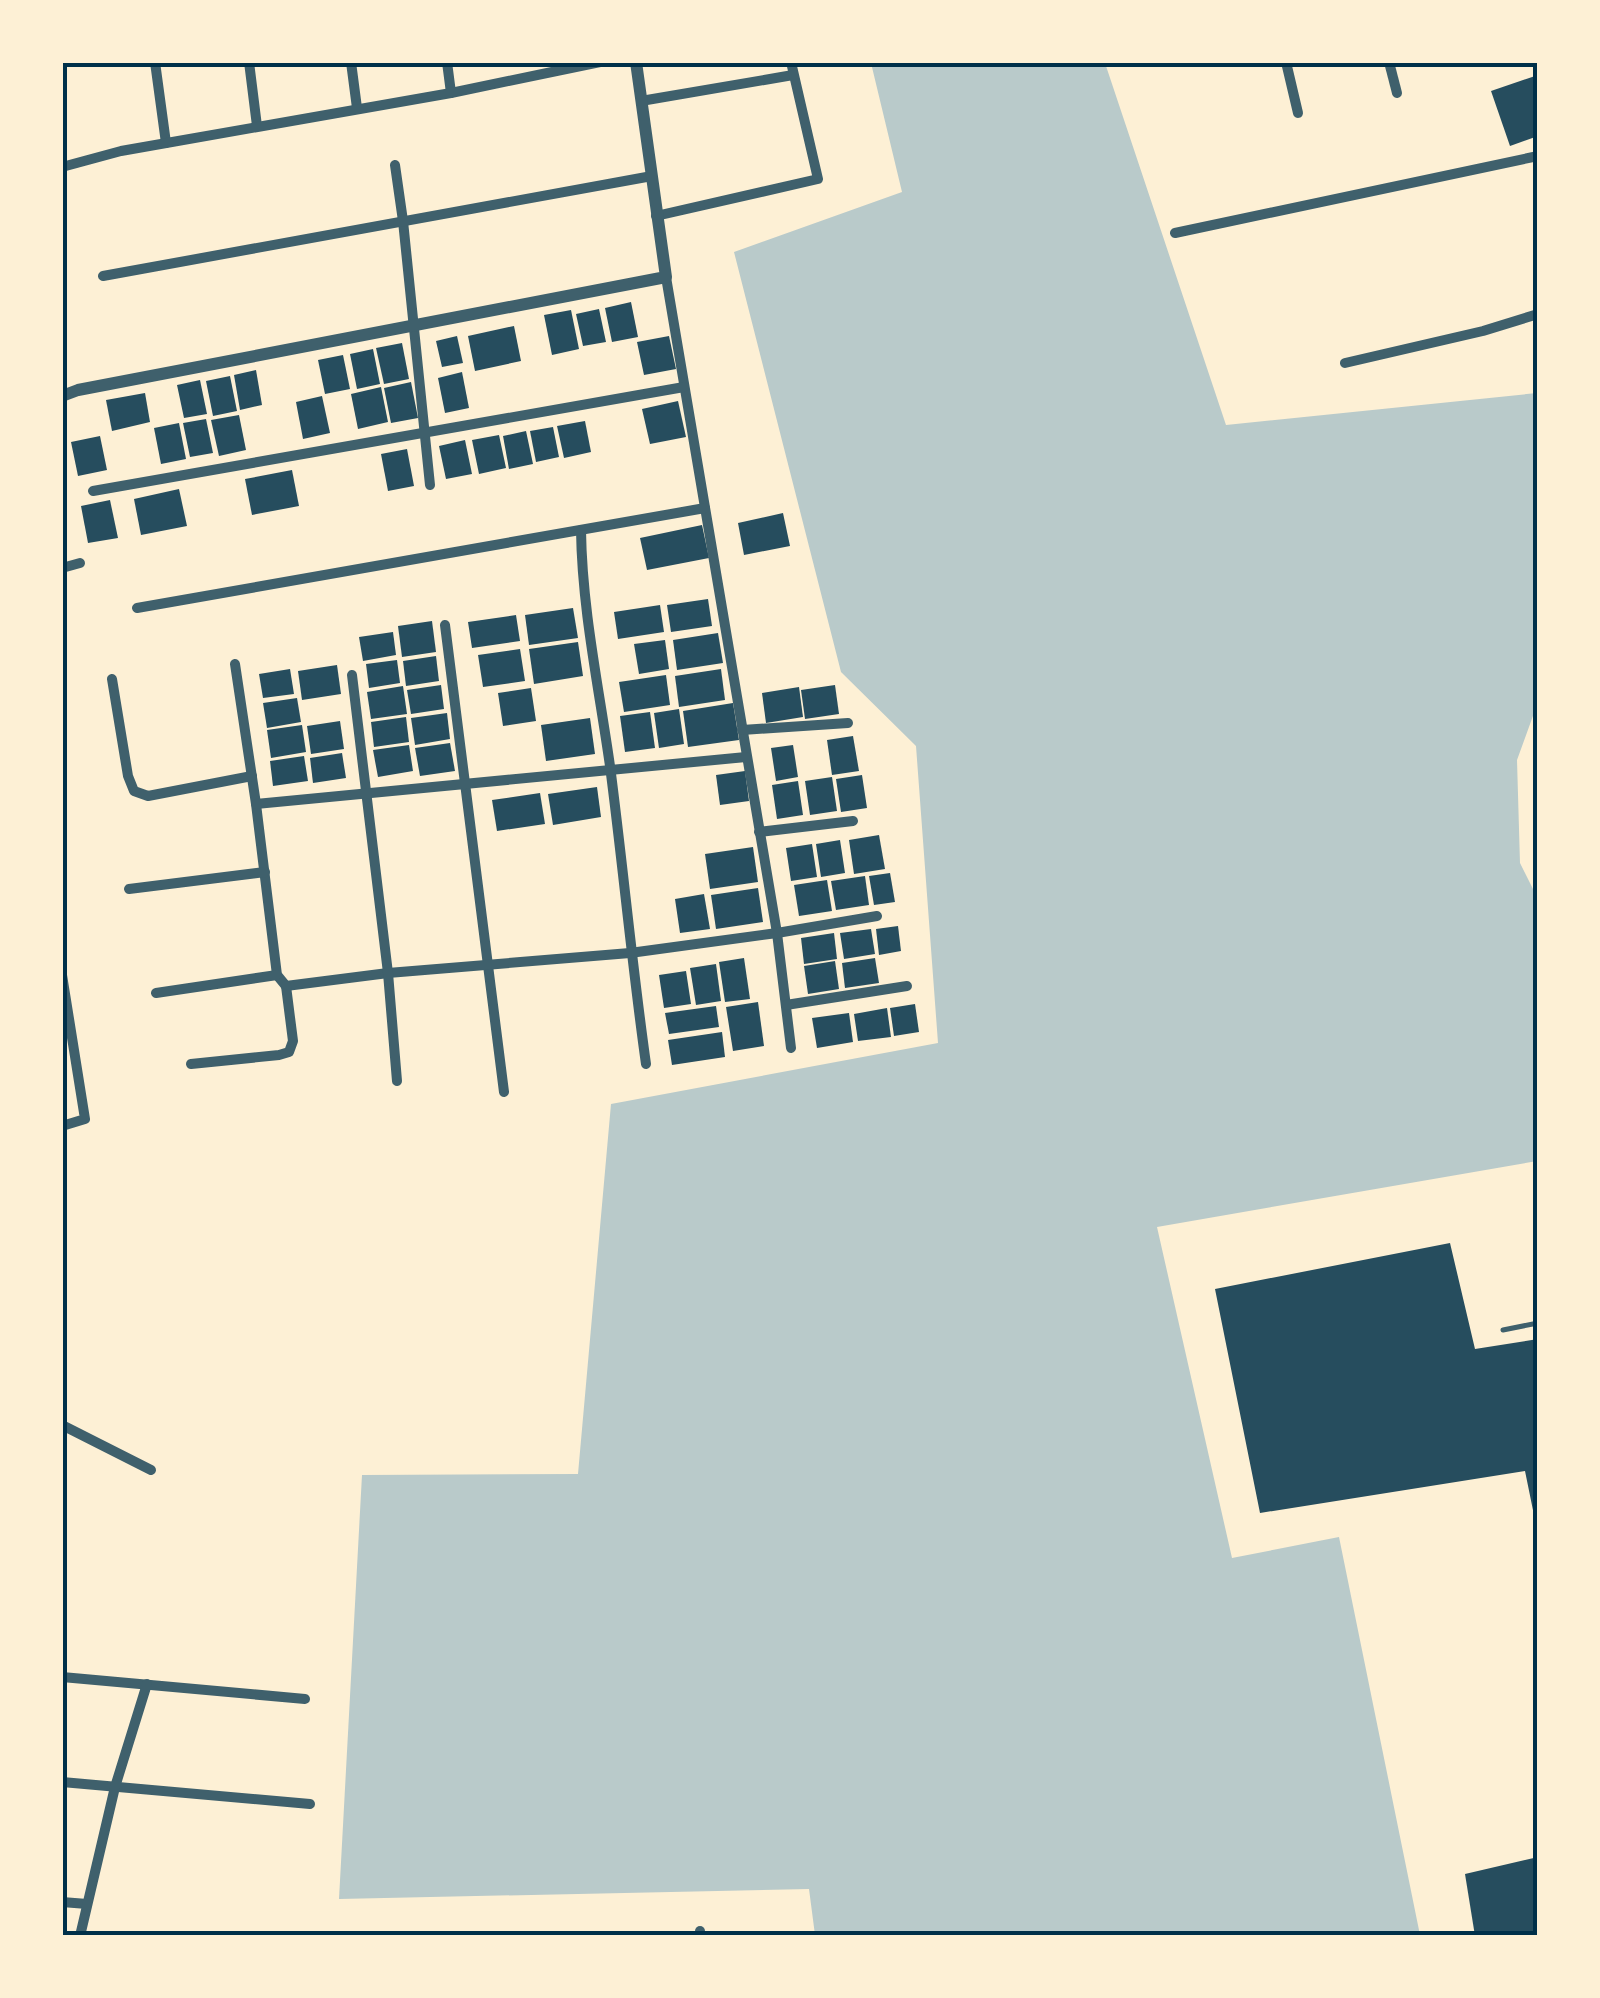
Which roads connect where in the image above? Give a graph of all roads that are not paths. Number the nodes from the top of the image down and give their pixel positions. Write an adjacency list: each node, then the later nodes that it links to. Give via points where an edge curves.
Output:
1 (155, 62): 17 (street)
2 (249, 62): 16 (street)
3 (351, 62): 14 (street)
4 (447, 62): 11 (street)
5 (600, 62): 9 (street)
6 (636, 62): 13 (street)
7 (1286, 62): 15 (street)
8 (1390, 62): 12 (street)
9 (548, 68): 11 (street)
10 (792, 68): 13 (street); 22 (street, via 818,179)
11 (451, 93): 14 (street)
12 (1397, 93)
13 (642, 101): 21 (street)
14 (358, 108): 16 (street)
15 (1298, 113)
16 (257, 126): 17 (street)
17 (166, 143): 20 (street)
18 (1538, 156): 24 (street)
19 (394, 165): 23 (street)
20 (62, 167)
21 (652, 176): 22 (street); 23 (street)
22 (656, 216): 26 (street)
23 (403, 222): 25 (street); 28 (street)
24 (1174, 233)
25 (103, 276)
26 (666, 278): 28 (street); 30 (street)
27 (1538, 314): 29 (street)
28 (413, 324): 31 (street); 32 (street)
29 (1346, 363)
30 (684, 387): 32 (street); 35 (street)
31 (62, 396)
32 (424, 433): 33 (street); 34 (street)
33 (430, 485)
34 (93, 490)
35 (705, 508): 36 (street); 45 (street)
36 (581, 530): 39 (street); 47 (street)
37 (80, 563): 38 (street)
38 (62, 568)
39 (136, 608)
40 (445, 624): 49 (street)
41 (235, 664): 48 (street)
42 (352, 675): 50 (street)
43 (112, 679): 48 (street, via 134,791 148,796)
44 (848, 723): 45 (street)
45 (742, 730): 46 (street)
46 (746, 756): 47 (street); 53 (street)
47 (610, 770): 49 (street); 58 (street)
48 (252, 776): 51 (street)
49 (466, 784): 50 (street); 59 (street)
50 (367, 793): 51 (street); 60 (street)
51 (256, 804): 54 (street)
52 (852, 821): 53 (street)
53 (758, 832): 57 (street)
54 (264, 872): 55 (street); 62 (street)
55 (130, 890)
56 (877, 916): 57 (street)
57 (777, 933): 58 (street); 66 (street)
58 (630, 952): 59 (street); 70 (street)
59 (488, 964): 60 (street); 72 (street)
60 (388, 973): 63 (street); 71 (street)
61 (62, 975): 67 (street)
62 (277, 976): 63 (street); 65 (street)
63 (286, 986): 69 (street, via 290,1052)
64 (907, 986): 66 (street)
65 (156, 993)
66 (786, 1005): 68 (street)
67 (64, 1007): 73 (street, via 86,1119)
68 (792, 1048)
69 (190, 1064)
70 (646, 1064)
71 (398, 1081)
72 (504, 1092)
73 (62, 1126)
74 (1538, 1323): 75 (lane)
75 (1503, 1330)
76 (62, 1425): 77 (street)
77 (151, 1470)
78 (62, 1677): 79 (street)
79 (147, 1684): 80 (street); 82 (street)
80 (305, 1699)
81 (62, 1782): 82 (street)
82 (115, 1786): 83 (street); 85 (street)
83 (310, 1804)
84 (62, 1902): 85 (street)
85 (87, 1904): 86 (street)
86 (80, 1936)

